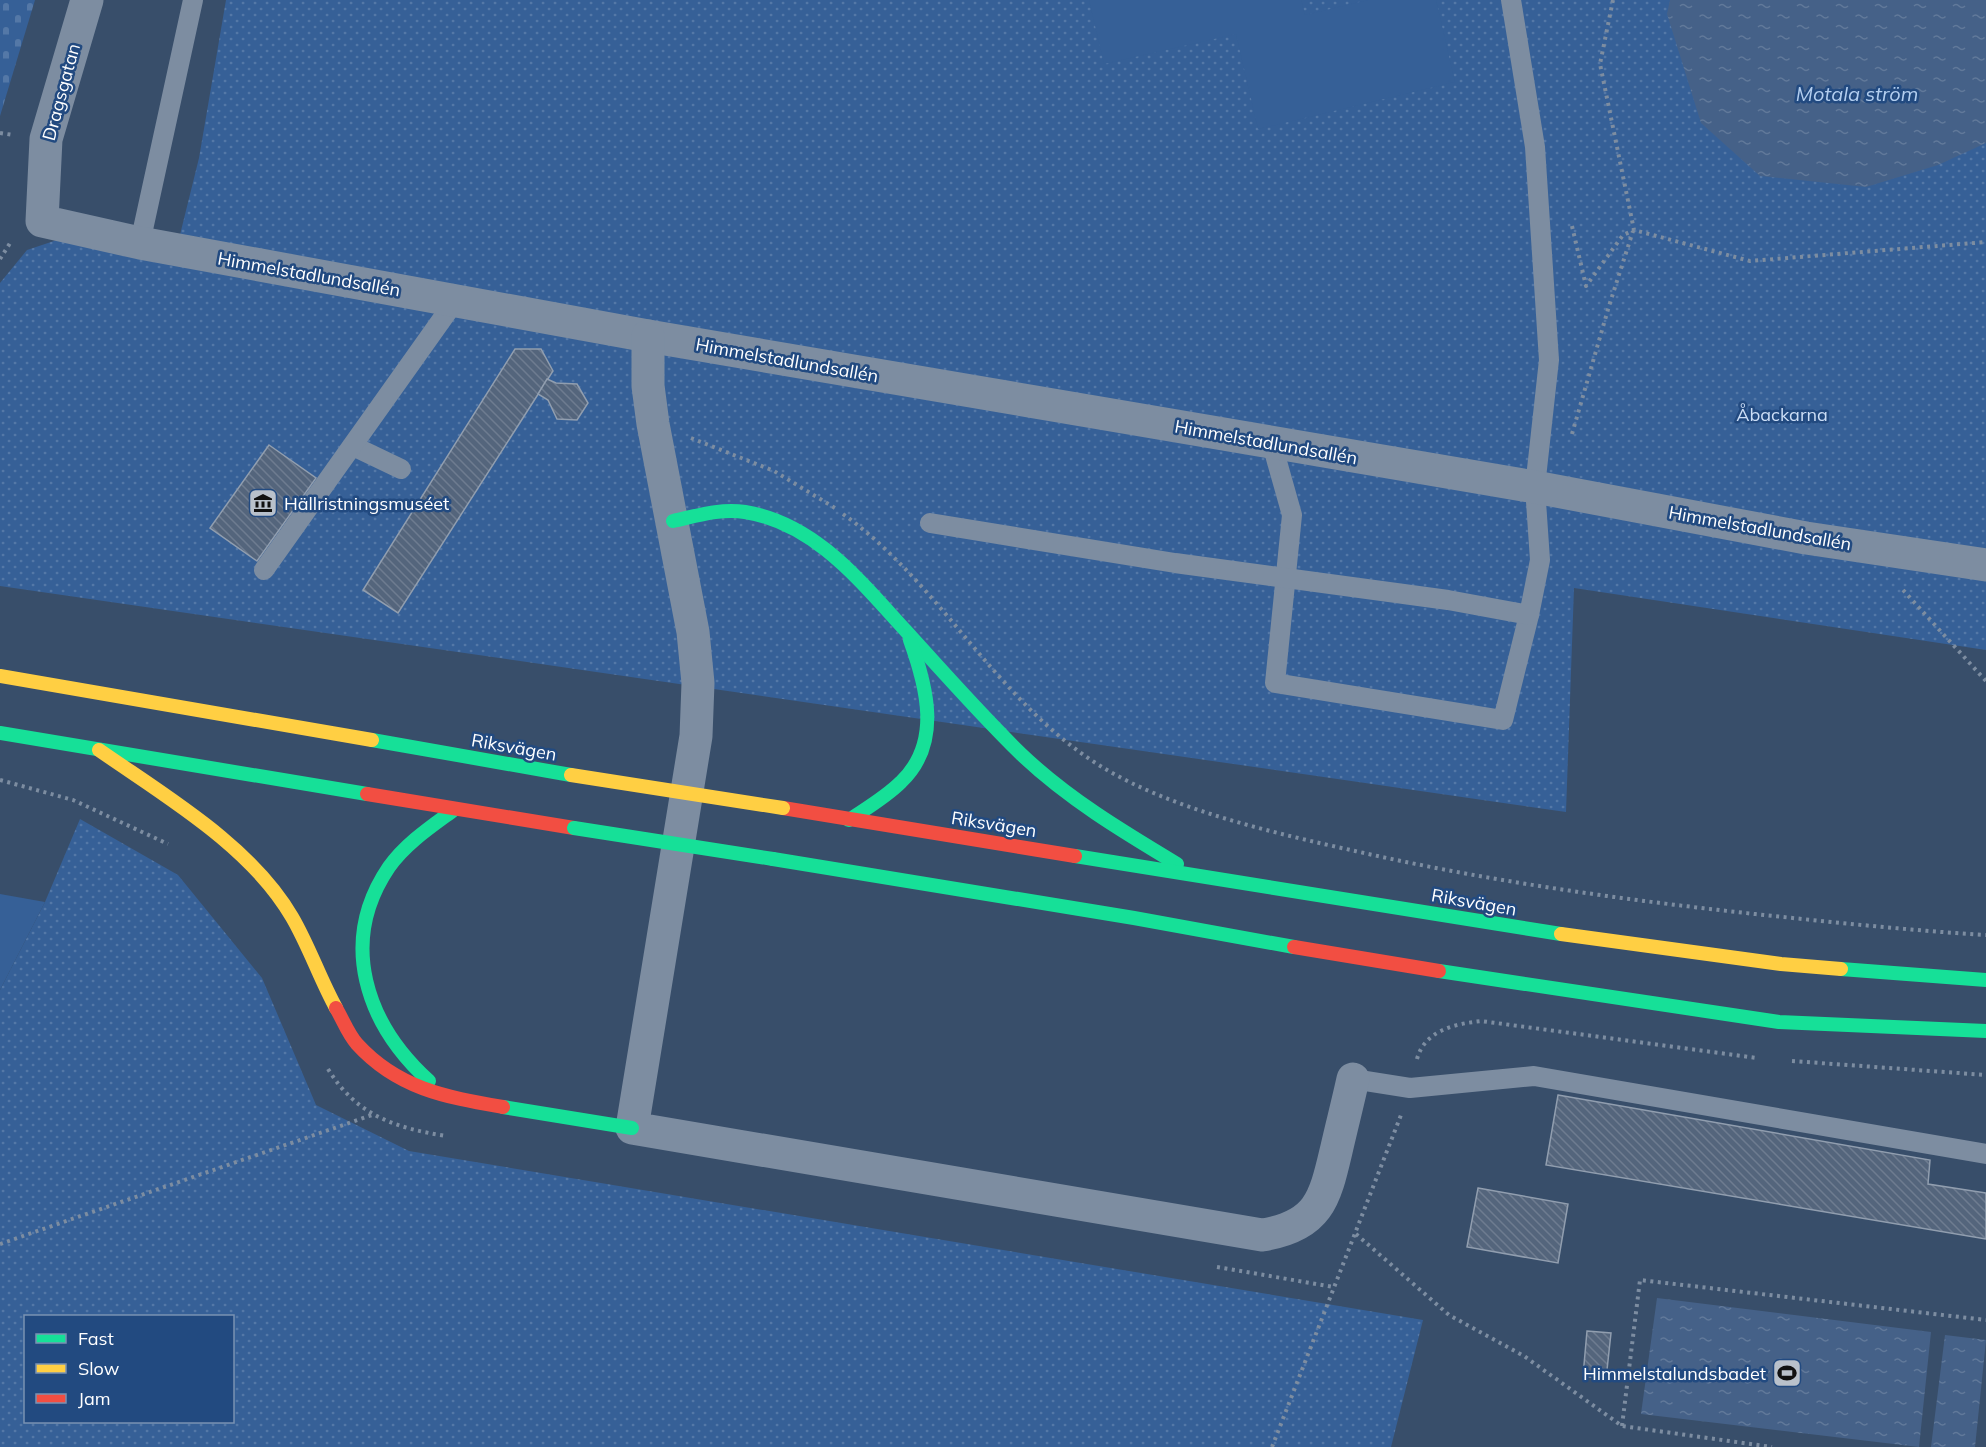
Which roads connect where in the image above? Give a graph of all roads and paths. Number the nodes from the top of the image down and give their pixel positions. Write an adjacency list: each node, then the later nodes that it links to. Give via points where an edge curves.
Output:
1 (87, 0): 5 (street, Dragsgatan, via 46,139)
2 (193, 0): 8 (lane)
3 (1511, 0): 16 (lane, via 1535,147 1549,360)
4 (1613, 0): 6 (path, via 1600,64)
5 (42, 221): 8 (street, Himmelstadlundsallén)
6 (1634, 230): 7 (path, via 1750,261); 12 (path)
7 (1986, 242)
8 (140, 243): 9 (street, Himmelstadlundsallén)
9 (455, 301): 10 (street, Himmelstadlundsallén); 14 (lane)
10 (648, 336): 11 (street); 13 (street, Himmelstadlundsallén)
11 (653, 424): 17 (street); 32 (path, via 774,471 863,528 906,567 1053,731 1101,766 1141,788 1291,837 1442,871 1638,902)
12 (1571, 439)
13 (1272, 444): 16 (street, Himmelstadlundsallén); 21 (lane, via 1292,515)
14 (353, 446): 15 (lane); 20 (lane)
15 (401, 469)
16 (1535, 487): 19 (street, Himmelstadlundsallén, via 1806,538); 23 (lane, via 1540,560)
17 (673, 521): 24 (highway, via 734,512 772,519 804,534 837,558); 38 (street, via 693,632 698,683 696,736)
18 (930, 523): 21 (lane)
19 (1986, 565)
20 (264, 570)
21 (1287, 578): 23 (lane); 23 (lane, via 1275,682 1503,720)
22 (1902, 589): 26 (path)
23 (1529, 615)
24 (906, 630): 30 (highway, via 928,701 927,735 909,774); 31 (highway, via 1022,754 1059,786 1102,819)
25 (0, 676): 30 (highway, Riksvägen, bridge)
26 (1986, 681)
27 (0, 734): 28 (highway)
28 (99, 750): 29 (highway); 36 (highway, via 195,817 264,880 292,916 356,1043 383,1067 418,1089)
29 (455, 810): 34 (highway, bridge, via 1134,918 1330,954 1779,1022); 36 (highway, via 418,837 389,867 364,927 363,973 372,1007 394,1044 417,1072)
30 (849, 820): 31 (highway, Riksvägen)
31 (1191, 873): 33 (highway, Riksvägen, via 1542,932 1781,964)
32 (1986, 935)
33 (1986, 980)
34 (1986, 1031)
35 (1353, 1079): 38 (street, via 1328,1187 1318,1207 1285,1231 1262,1235); 39 (lane, via 1410,1088 1534,1076)
36 (455, 1099): 38 (highway)
37 (372, 1115): 41 (path)
38 (632, 1128)
39 (1986, 1154)
40 (1356, 1234): 44 (path, via 1449,1315 1524,1356)
41 (0, 1244)
42 (1334, 1287): 45 (path)
43 (1986, 1320): 44 (path, via 1640,1280)
44 (1622, 1426): 46 (path)
45 (1272, 1447)
46 (1772, 1447)

